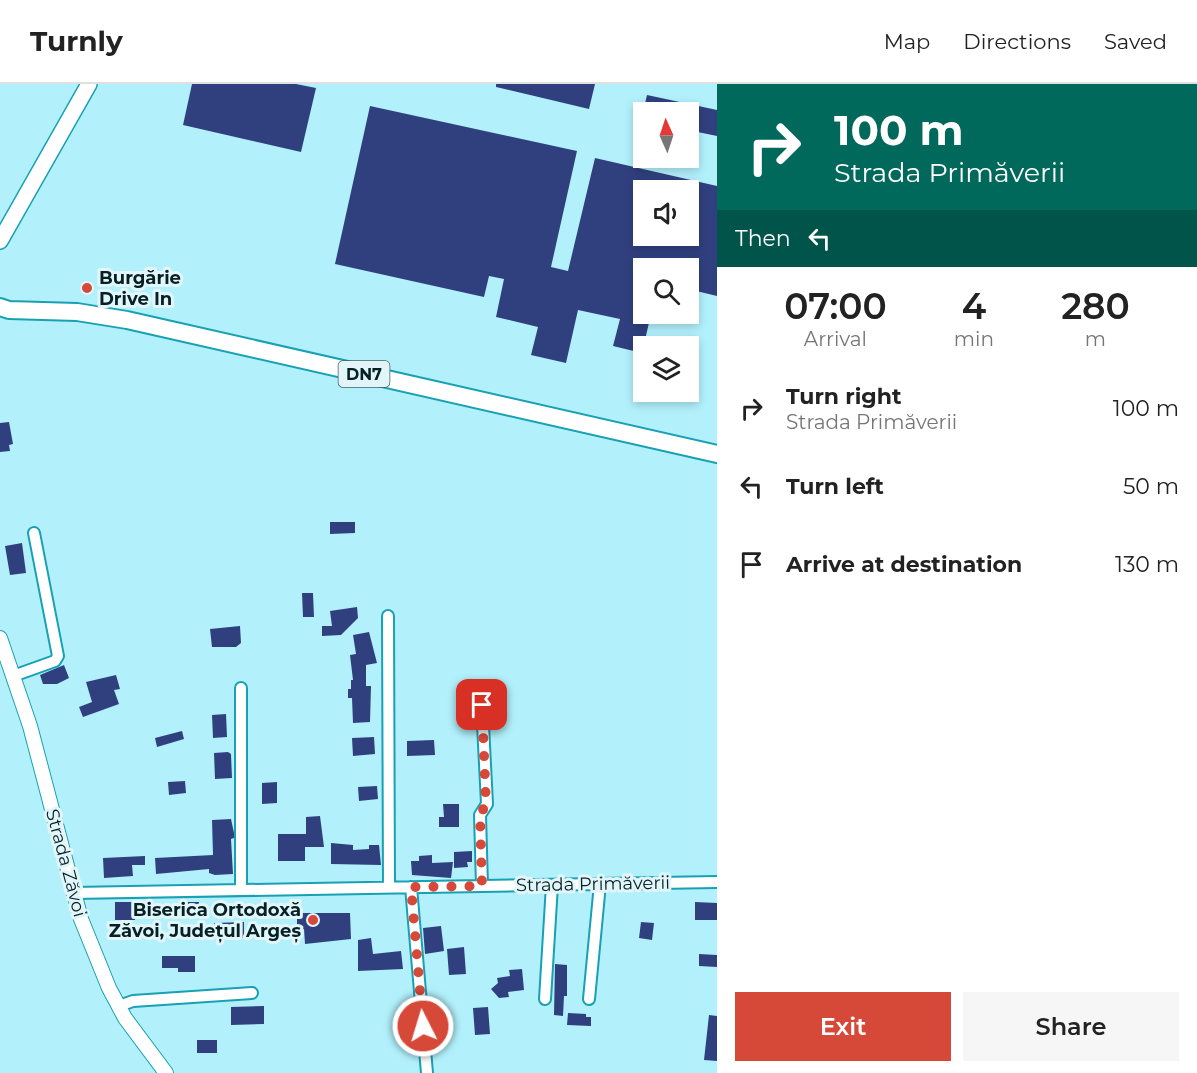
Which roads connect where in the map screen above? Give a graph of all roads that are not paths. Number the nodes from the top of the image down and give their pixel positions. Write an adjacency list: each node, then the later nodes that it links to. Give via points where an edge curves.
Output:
1 (89, 84): 2 (main road)
2 (0, 241)
3 (3, 310): 4 (main road, DN7, via 76,312 127,320)
4 (717, 454)
5 (34, 533): 8 (street, via 58,656 55,662)
6 (388, 616): 15 (street)
7 (0, 638): 8 (street, Strada Zăvoi)
8 (13, 676): 18 (street, Strada Zăvoi, via 30,726)
9 (242, 688): 17 (street)
10 (482, 705): 14 (street, via 486,804 480,815)
11 (717, 882): 12 (street, Strada Primăverii)
12 (600, 884): 13 (street, Strada Primăverii); 21 (street)
13 (552, 885): 14 (street, Strada Primăverii); 20 (street)
14 (482, 886): 16 (street, Strada Primăverii)
15 (389, 887): 16 (street, Strada Primăverii); 17 (street, Strada Primăverii)
16 (411, 887): 24 (street)
17 (241, 890): 18 (street, Strada Primăverii)
18 (73, 893): 22 (street, Strada Zăvoi, via 92,948)
19 (252, 993): 22 (street, via 133,1001)
20 (545, 999)
21 (589, 999)
22 (119, 1006): 23 (street, Strada Zăvoi)
23 (166, 1073)
24 (428, 1073)

